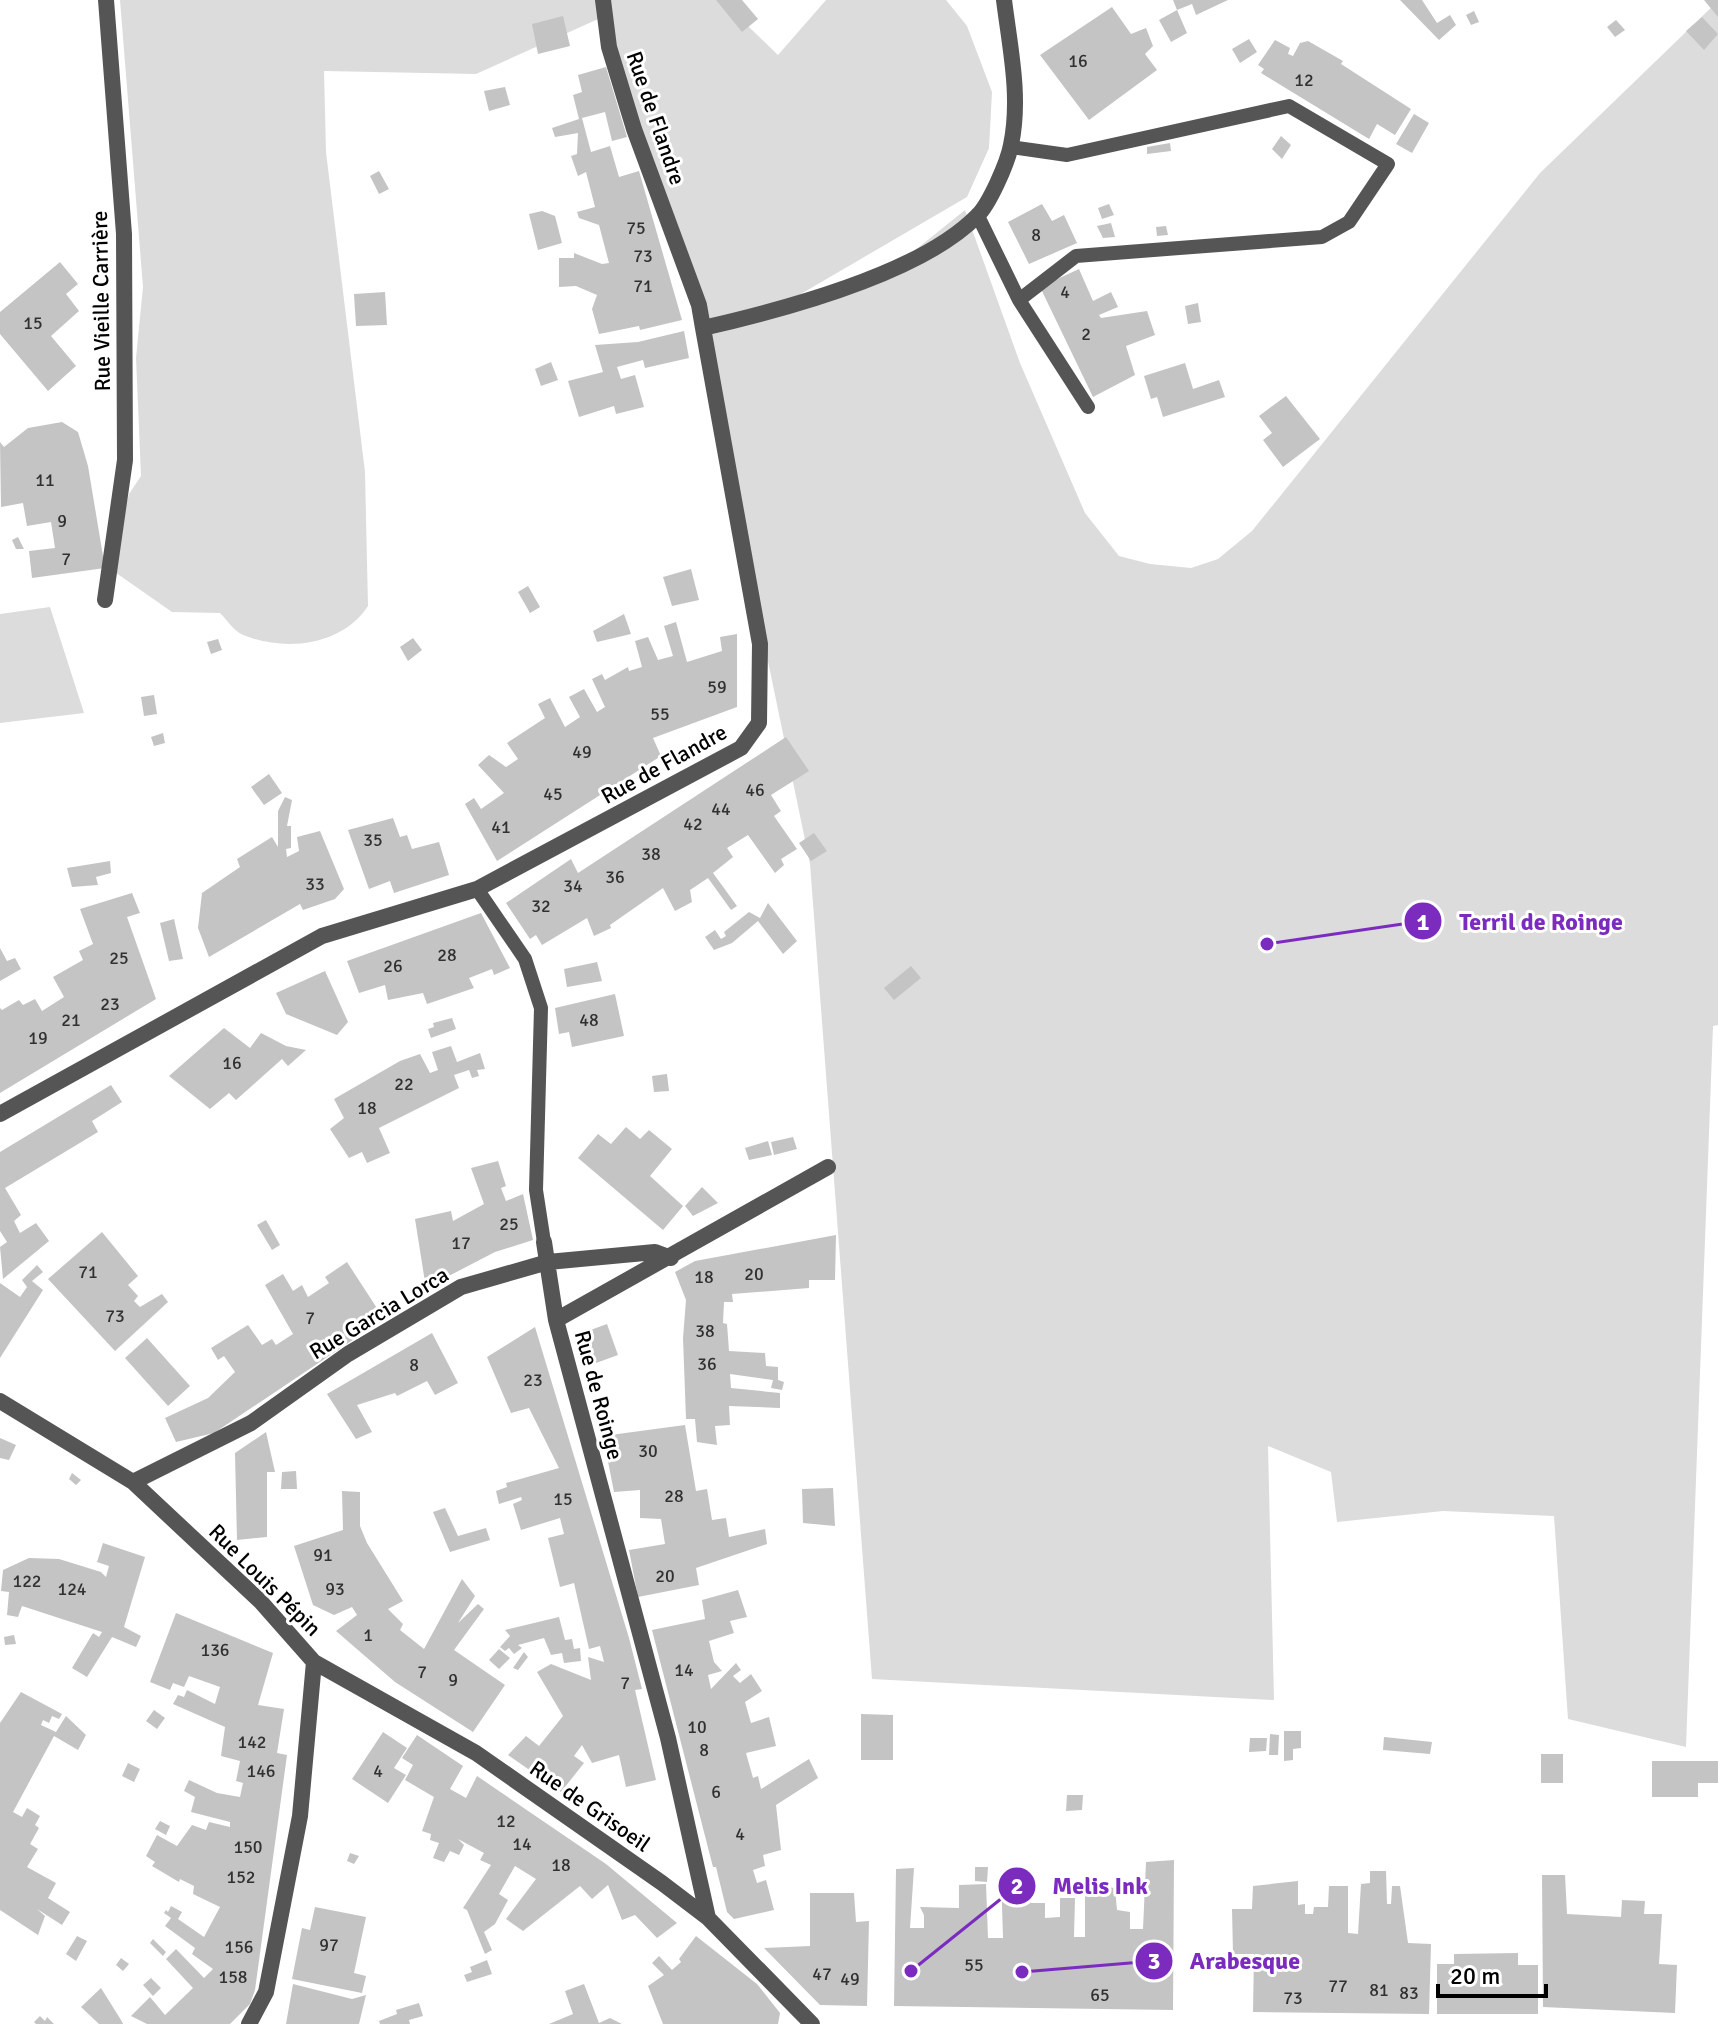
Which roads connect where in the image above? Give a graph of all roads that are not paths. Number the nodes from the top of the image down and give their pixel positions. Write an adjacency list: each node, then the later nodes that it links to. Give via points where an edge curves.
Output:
1 (106, 0): 9 (street, Rue Vieille Carrière, via 124,234 125,460)
2 (603, 0): 7 (street, Rue de Flandre, via 613,62)
3 (1004, 0): 4 (street, via 1016,98)
4 (1011, 147): 5 (street); 6 (lane, via 1067,155 1289,106 1388,164 1349,222 1322,237 1076,256)
5 (978, 216): 6 (lane); 7 (street, via 919,257 893,268 799,305)
6 (1019, 300): 8 (lane)
7 (703, 328): 10 (street, Rue de Flandre, via 760,644 759,723 741,748)
8 (1088, 407)
9 (105, 600)
10 (477, 889): 11 (street, Rue de Flandre, via 322,936); 13 (lane, Rue de Roinge, via 525,959 541,1008 536,1190)
11 (0, 1114)
12 (828, 1167): 14 (street)
13 (544, 1242): 15 (street, Rue de Roinge)
14 (671, 1258): 15 (street, Rue Garcia Lorca, via 655,1252); 16 (street)
15 (548, 1262): 16 (street, Rue de Roinge); 18 (street, Rue Garcia Lorca, via 461,1287 348,1354 251,1423)
16 (556, 1320): 20 (street, Rue de Roinge, via 668,1738)
17 (0, 1401): 18 (street, Rue Louis Pépin)
18 (133, 1482): 19 (street, Rue Louis Pépin, via 261,1602)
19 (314, 1662): 20 (street, Rue de Grisoeil, via 476,1753); 21 (street, Rue Louis Pépin, via 300,1816 266,1992)
20 (708, 1918): 22 (street, Rue de Grisoeil)
21 (249, 2024)
22 (812, 2024)

